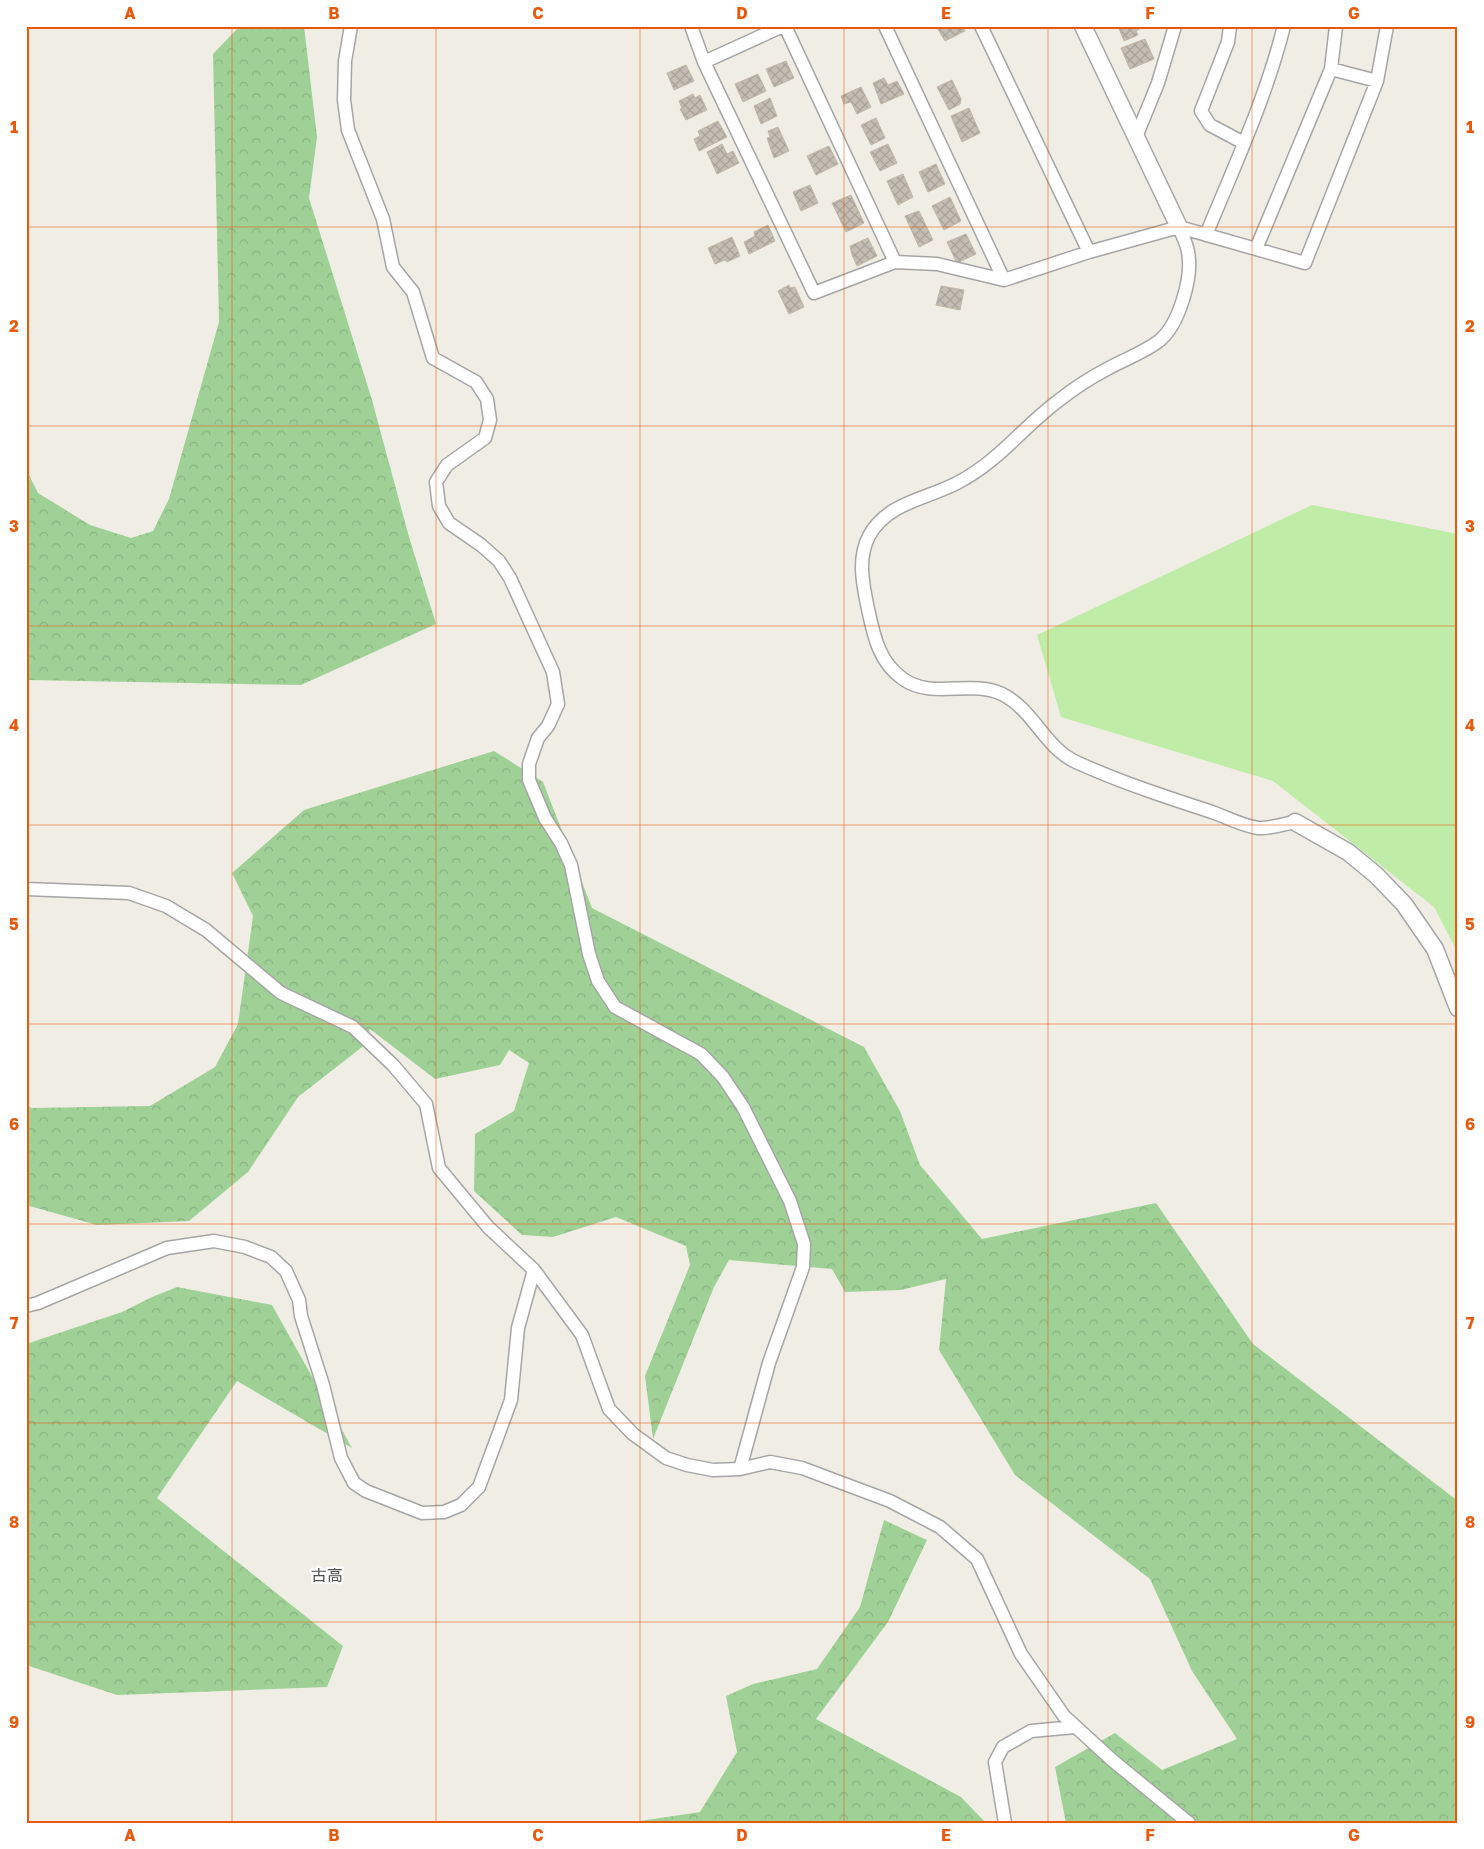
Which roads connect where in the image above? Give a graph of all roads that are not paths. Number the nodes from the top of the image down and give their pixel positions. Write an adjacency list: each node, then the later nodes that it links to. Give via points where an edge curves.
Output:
1 (351, 26): 28 (street, via 345,61 344,100 348,130 383,219 393,267 412,292 434,358 476,382 487,399 490,420 485,438 447,465 436,482 439,506 449,523 481,544 510,578 553,672 558,704 548,726 538,738 529,764 529,780 545,818 571,864 589,954 598,980 615,1007 701,1054 723,1077 742,1106 790,1201 804,1244 802,1267 769,1363)
2 (691, 26): 12 (street)
3 (784, 26): 12 (street); 21 (street)
4 (885, 26): 22 (street)
5 (981, 26): 20 (street)
6 (1083, 26): 15 (street)
7 (1175, 26): 15 (street, via 1158,83)
8 (1230, 26): 16 (street, via 1228,42 1201,111 1210,125)
9 (1284, 26): 16 (street, via 1277,54)
10 (1336, 26): 13 (street)
11 (1387, 26): 14 (street)
12 (704, 62): 21 (street, via 814,293)
13 (1331, 69): 14 (street); 19 (street)
14 (1377, 81): 19 (street, via 1305,263)
15 (1136, 137): 17 (street)
16 (1244, 142): 18 (street)
17 (1179, 227): 18 (street); 20 (street); 23 (street, via 1189,253 1188,288 1162,339 1108,368 1057,402 979,471 886,516 870,534 864,548 862,580 880,654 889,666 912,684 926,689 984,689 999,693 1032,718 1052,746 1074,761 1132,785 1258,828)
18 (1206, 235): 19 (street)
19 (1256, 249)
20 (1089, 252): 22 (street)
21 (895, 262): 22 (street, via 937,264)
22 (1004, 280)
23 (1295, 822): 25 (street, via 1348,852 1404,904 1435,950)
24 (26, 889): 26 (street, via 129,893 166,906 206,930 281,993 353,1028 393,1065 426,1104 439,1168 488,1227)
25 (1458, 1008)
26 (534, 1270): 27 (street, via 518,1328 510,1400 478,1487 461,1505 444,1512 422,1514 354,1483 340,1458 299,1300 286,1272 271,1257 245,1247 214,1241 167,1248); 28 (street, via 582,1335 609,1409 633,1434 666,1458 680,1463 713,1470)
27 (26, 1306)
28 (740, 1469): 29 (street, via 770,1462 802,1468 890,1501 940,1527 977,1559 1021,1654)
29 (1075, 1727): 30 (street, via 1031,1731 1003,1747 995,1762); 31 (street)
30 (1005, 1823)
31 (1189, 1823)

